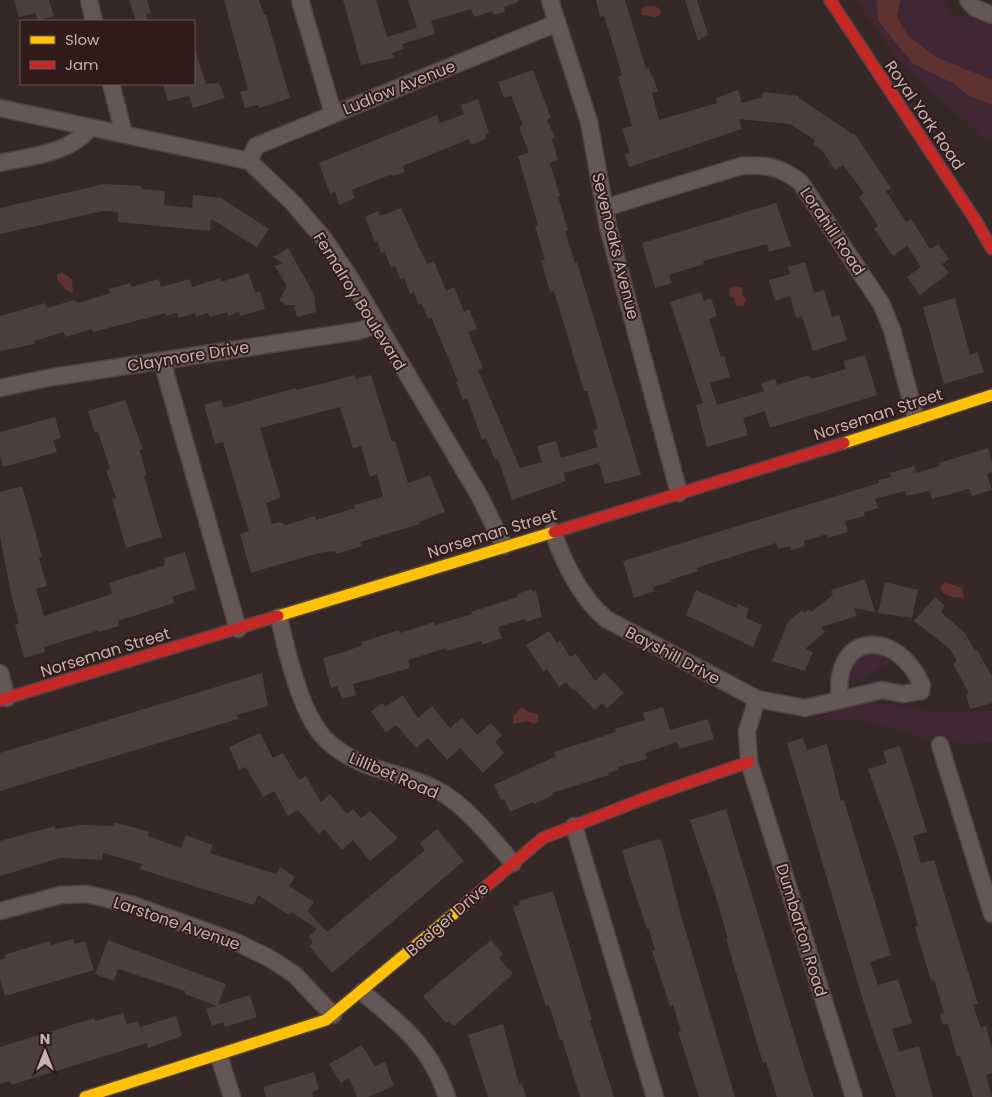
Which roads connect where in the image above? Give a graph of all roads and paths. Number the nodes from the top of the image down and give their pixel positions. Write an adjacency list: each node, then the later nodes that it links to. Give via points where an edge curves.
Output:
1 (89, 0): 7 (street)
2 (300, 0): 11 (street)
3 (550, 0): 8 (street, Sevenoaks Avenue)
4 (830, 0): 17 (street, Royal York Road)
5 (968, 0): 6 (street, via 975,8)
6 (992, 15)
7 (94, 20)
8 (557, 23): 11 (street, Ludlow Avenue); 16 (street, Sevenoaks Avenue, via 589,122)
9 (111, 85): 13 (street)
10 (0, 108): 12 (street)
11 (333, 113): 14 (street, Ludlow Avenue, via 256,146)
12 (90, 128): 13 (street); 15 (street, via 70,146)
13 (124, 134): 14 (street)
14 (249, 161): 18 (street, Fernalroy Boulevard, via 293,203 324,239)
15 (0, 163)
16 (604, 208): 22 (street, Lorahill Road, via 741,166 759,164 790,174 801,183 882,305); 23 (street, Sevenoaks Avenue)
17 (992, 249)
18 (377, 325): 19 (street, Claymore Drive); 25 (street, Fernalroy Boulevard, via 480,497)
19 (162, 361): 20 (street, Claymore Drive); 27 (street)
20 (0, 388)
21 (992, 395): 22 (street, Norseman Street)
22 (916, 418): 23 (street, Norseman Street)
23 (679, 493): 24 (street, Norseman Street)
24 (553, 531): 25 (street, Norseman Street); 30 (street, Bayshill Drive, via 561,557 594,607 606,619)
25 (504, 546): 26 (street, Norseman Street)
26 (279, 617): 27 (street, Norseman Street); 35 (street, Lillibet Road, via 302,698 313,723 327,742 365,764 440,792 471,816)
27 (238, 629): 29 (street, Norseman Street)
28 (0, 672): 29 (street)
29 (4, 699)
30 (757, 699): 31 (street, Bayshill Drive, via 805,708); 33 (street, via 747,730)
31 (840, 700): 31 (street, Bayshill Drive, via 882,690 913,694 921,691 922,686 896,650 872,644 860,648 843,663 838,686)
32 (940, 745): 37 (street)
33 (750, 762): 34 (street, Badger Drive); 45 (street, Dumbarton Road)
34 (574, 826): 35 (street, Badger Drive, via 543,838); 44 (street)
35 (513, 863): 38 (street, Badger Drive)
36 (0, 911): 39 (street, Larstone Avenue, via 60,894 87,894 133,905 236,942 269,958 294,974)
37 (992, 914)
38 (362, 992): 39 (street, Badger Drive); 43 (street, via 398,1021 425,1050)
39 (333, 1015): 40 (street, Badger Drive, via 305,1029)
40 (219, 1056): 41 (street, Badger Drive); 42 (street)
41 (85, 1097)
42 (232, 1097)
43 (447, 1097)
44 (655, 1097)
45 (854, 1097)

